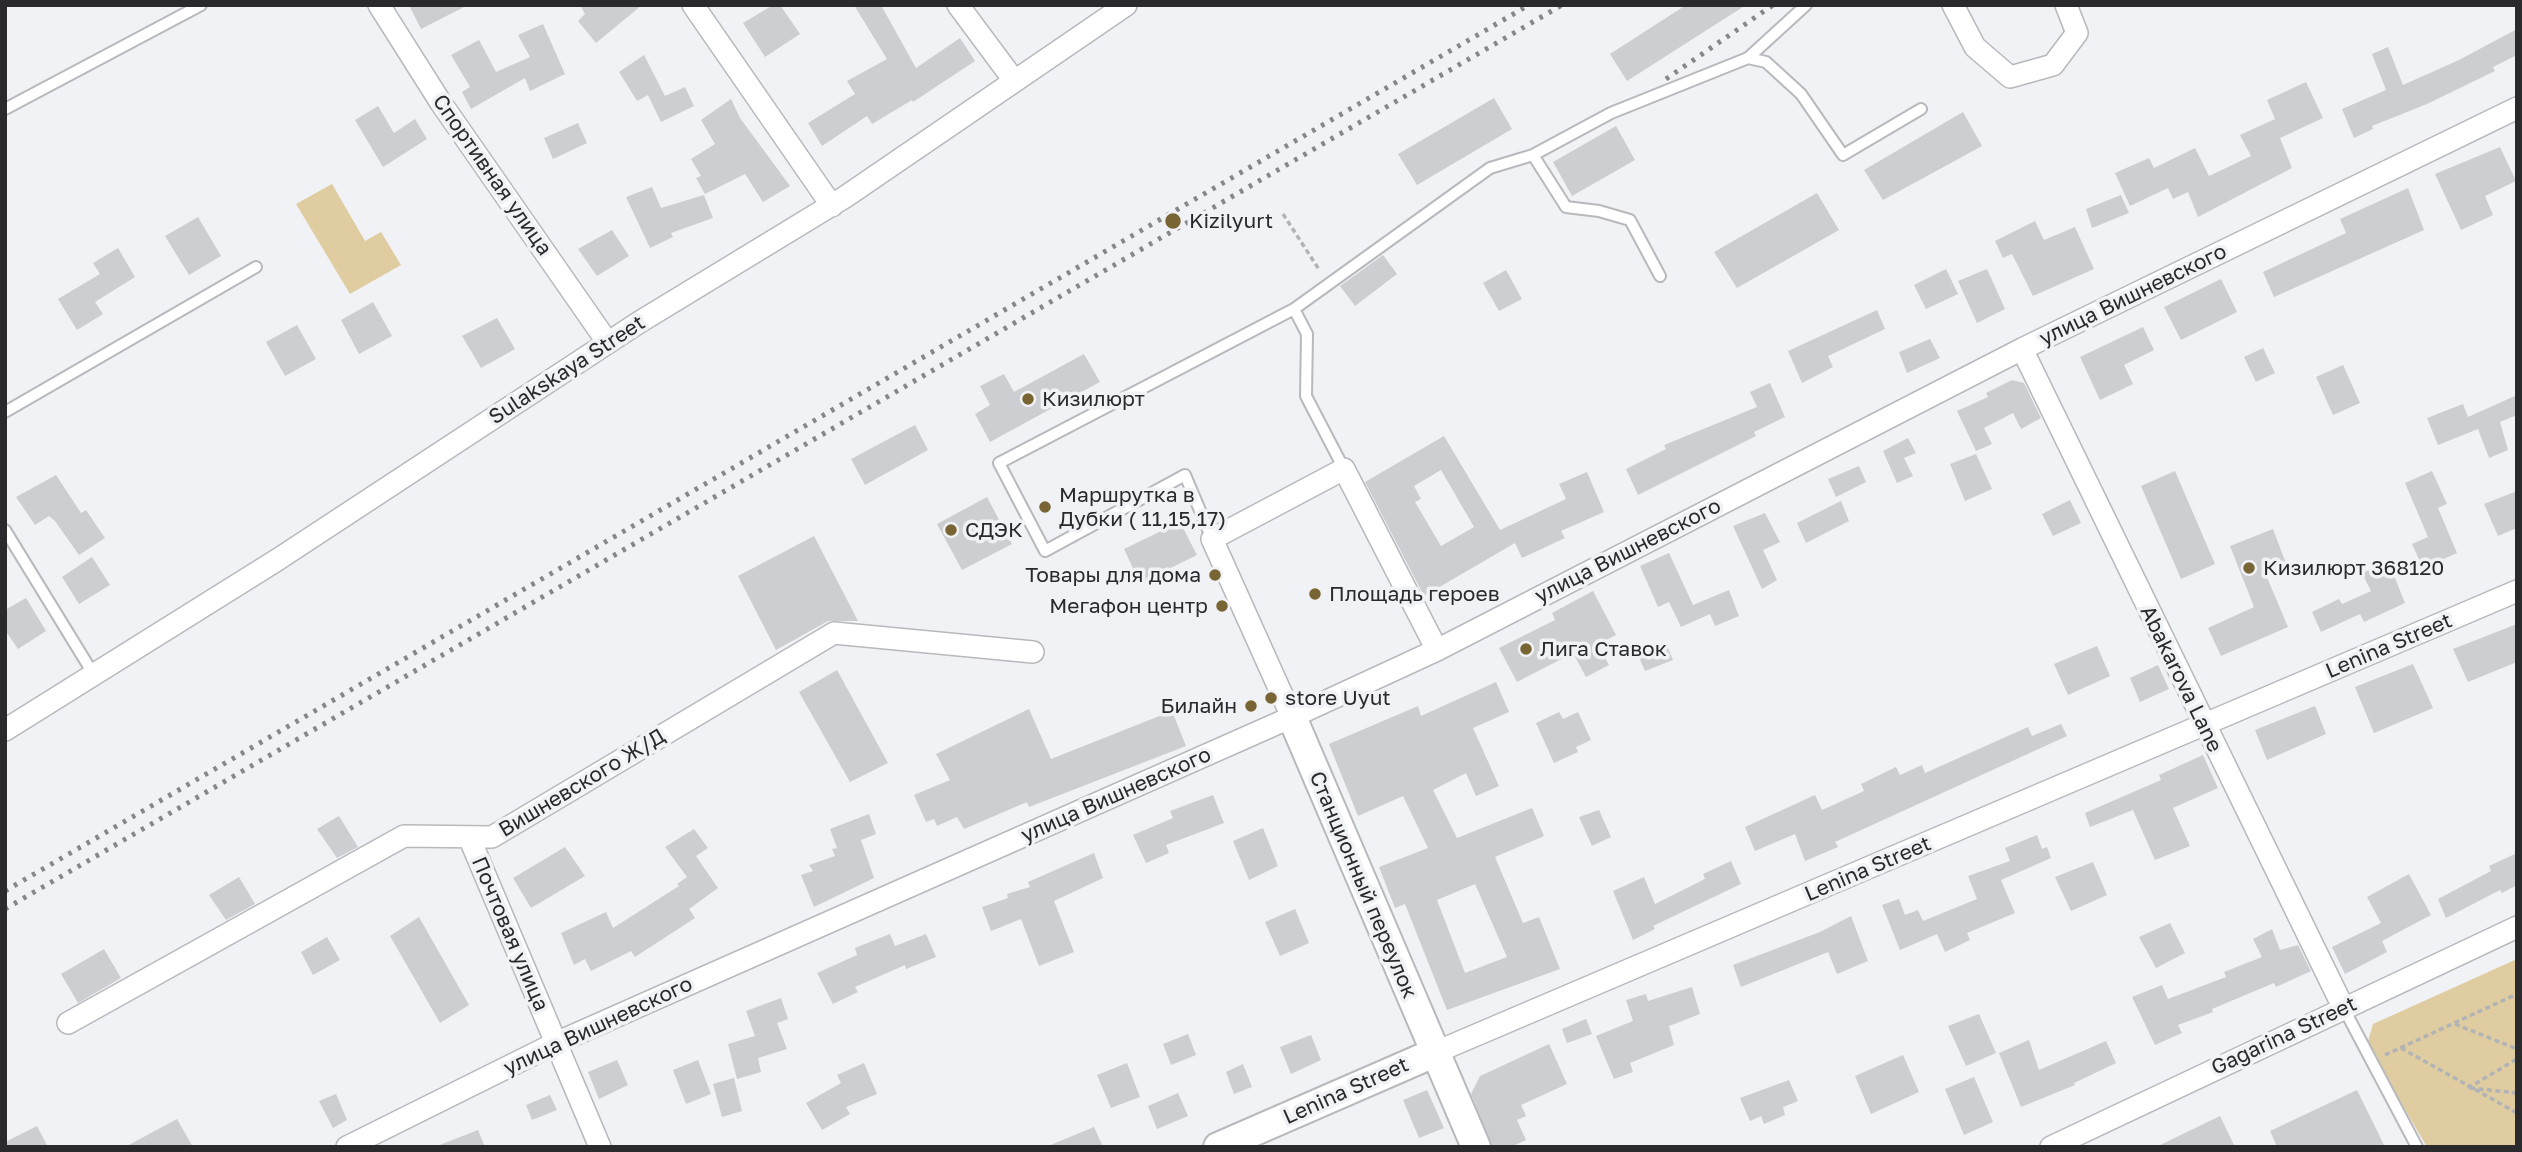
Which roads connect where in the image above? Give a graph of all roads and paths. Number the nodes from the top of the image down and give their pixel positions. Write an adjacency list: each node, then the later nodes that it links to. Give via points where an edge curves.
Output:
1 (201, 5): 12 (lane)
2 (379, 5): 21 (street, Спортивная улица, via 441,103)
3 (694, 5): 15 (street)
4 (958, 5): 10 (street)
5 (1126, 5): 10 (street, Sulakskaya Street)
6 (1806, 5): 9 (lane)
7 (1953, 5): 8 (street, via 1975,47 2010,77 2053,65 2077,33)
8 (2066, 5)
9 (1748, 58): 13 (lane, via 1766,62 1801,94 1843,155); 14 (lane, via 1611,113)
10 (1013, 79): 15 (street, Sulakskaya Street)
11 (2517, 108): 22 (street, улица Вишневского)
12 (5, 109)
13 (1921, 109)
14 (1533, 155): 19 (lane, via 1566,207 1630,220); 20 (lane, via 1490,168)
15 (832, 205): 21 (street, Sulakskaya Street)
16 (1283, 214): 18 (path)
17 (256, 267): 23 (lane)
18 (1322, 273)
19 (1660, 276)
20 (1294, 309): 24 (lane, via 1307,334 1306,396); 26 (lane, via 999,463 1045,551 1185,475)
21 (608, 343): 30 (street, Sulakskaya Street)
22 (2022, 349): 28 (street, улица Вишневского); 32 (street, Abakarova Lane)
23 (5, 412)
24 (1344, 469): 26 (street); 28 (street)
25 (5, 530): 30 (lane)
26 (1212, 539): 31 (street)
27 (2517, 591): 32 (street, Lenina Street)
28 (1437, 650): 31 (street, улица Вишневского)
29 (1033, 652): 34 (street, Вишневского Ж/Д, via 834,633 492,837)
30 (94, 675): 33 (street, Sulakskaya Street)
31 (1292, 718): 40 (street, улица Вишневского); 43 (street, Станционный переулок)
32 (2204, 726): 37 (street, Abakarova Lane); 43 (street, Lenina Street)
33 (5, 730)
34 (469, 836): 38 (street, Вишневского Ж/Д, via 404,836); 40 (street, Почтовая улица)
35 (2517, 928): 37 (street, Gagarina Street)
36 (2517, 994): 39 (path)
37 (2343, 1007): 45 (lane); 53 (street, Gagarina Street)
38 (68, 1023)
39 (2455, 1024): 41 (path); 42 (path)
40 (556, 1042): 49 (street, улица Вишневского); 50 (street, Почтовая улица)
41 (2401, 1048): 45 (path); 46 (path)
42 (2517, 1049)
43 (1434, 1053): 51 (street, Lenina Street); 52 (street, Станционный переулок)
44 (2517, 1059): 46 (path)
45 (2372, 1061): 54 (lane)
46 (2468, 1088): 47 (path); 48 (path)
47 (2517, 1093)
48 (2517, 1113)
49 (347, 1147)
50 (600, 1147)
51 (1219, 1147)
52 (1476, 1147)
53 (2051, 1147)
54 (2417, 1147)

